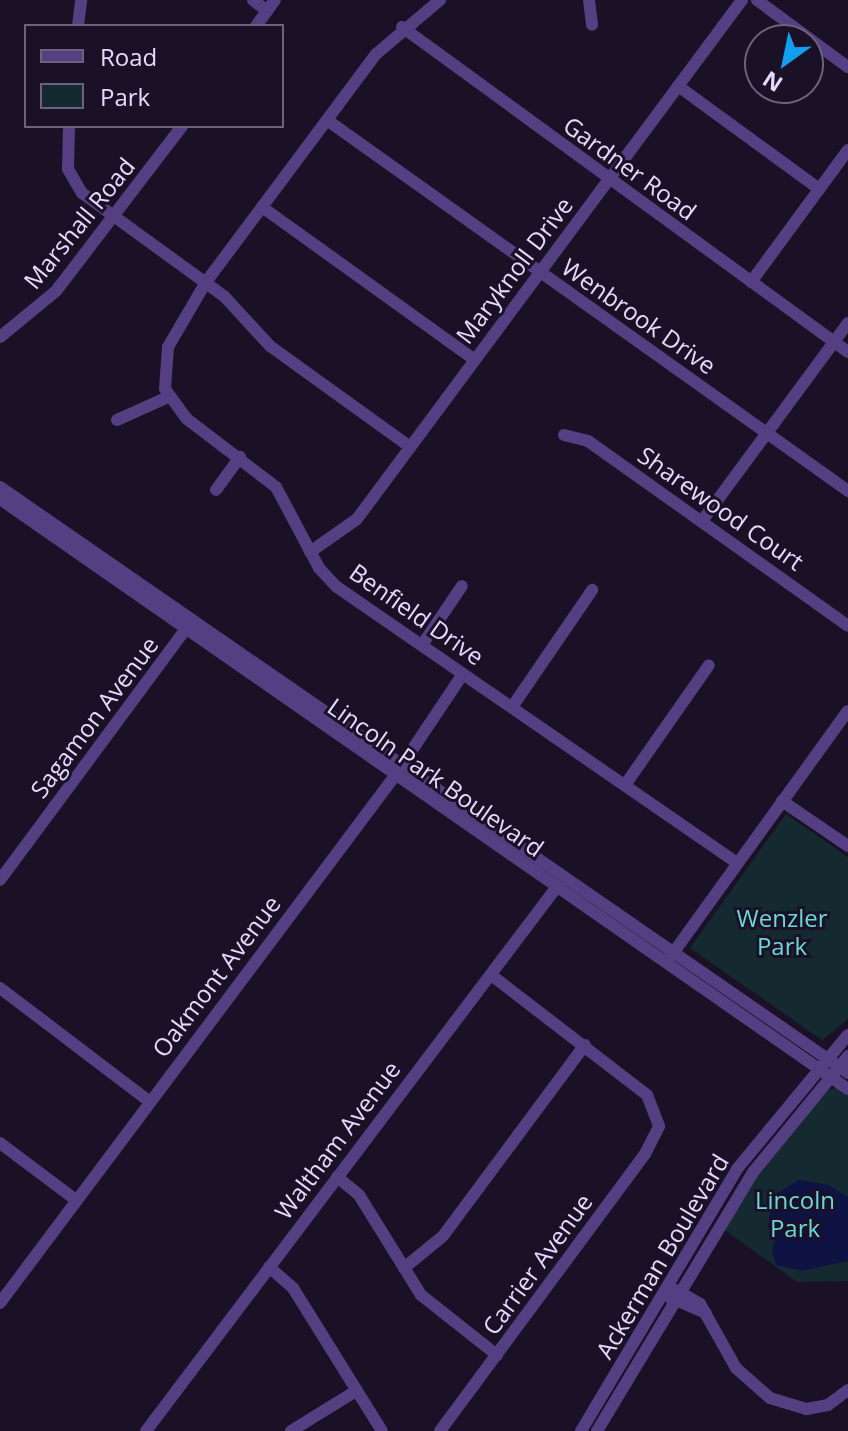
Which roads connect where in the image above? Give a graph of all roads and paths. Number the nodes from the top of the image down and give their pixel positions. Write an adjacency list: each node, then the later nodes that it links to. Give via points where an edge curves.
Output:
1 (81, 0): 8 (street)
2 (253, 0): 7 (street)
3 (440, 0): 11 (street)
4 (589, 0): 10 (street)
5 (742, 0): 13 (street, Maryknoll Drive)
6 (757, 0): 12 (street)
7 (271, 5): 9 (street)
8 (78, 24)
9 (257, 24)
10 (592, 25)
11 (402, 27): 14 (street); 18 (street, Gardner Road)
12 (848, 67)
13 (678, 86): 18 (street, Maryknoll Drive); 19 (street)
14 (327, 120): 20 (street); 22 (street, Wenbrook Drive)
15 (69, 128): 21 (street, via 71,178)
16 (181, 128): 21 (street, Marshall Road)
17 (848, 150): 19 (street)
18 (608, 179): 22 (street, Maryknoll Drive); 24 (street, Gardner Road)
19 (819, 189): 24 (street)
20 (262, 207): 23 (street); 29 (street)
21 (114, 217): 23 (street); 26 (street, Marshall Road, via 56,291)
22 (540, 272): 29 (street, Maryknoll Drive); 32 (street, Wenbrook Drive)
23 (206, 282): 30 (street, via 166,352 163,378); 34 (street, via 270,346)
24 (751, 282): 27 (street, Gardner Road)
25 (848, 323): 27 (street)
26 (0, 337)
27 (834, 342): 28 (street, Gardner Road); 32 (street)
28 (848, 352)
29 (475, 360): 34 (street, Maryknoll Drive)
30 (168, 397): 31 (street); 35 (street, Benfield Drive, via 187,419)
31 (117, 420)
32 (767, 434): 38 (street, Wenbrook Drive); 40 (street)
33 (564, 435): 40 (street, Sharewood Court, via 588,441)
34 (410, 447): 41 (street, Maryknoll Drive, via 357,519)
35 (240, 457): 37 (street); 41 (street, Benfield Drive, via 284,498)
36 (0, 487): 44 (street, Lincoln Park Boulevard)
37 (216, 490)
38 (848, 491)
39 (0, 499): 44 (street, Lincoln Park Boulevard)
40 (702, 521): 45 (street, Sharewood Court)
41 (310, 552): 46 (street, Benfield Drive, via 337,587)
42 (462, 586): 46 (street)
43 (592, 590): 49 (street)
44 (190, 623): 51 (street, Lincoln Park Boulevard); 52 (street, Lincoln Park Boulevard); 58 (street, Sagamon Avenue)
45 (848, 626)
46 (422, 645): 48 (street, Benfield Drive)
47 (709, 665): 53 (street)
48 (463, 674): 49 (street, Benfield Drive); 51 (street, Oakmont Avenue)
49 (512, 707): 53 (street, Benfield Drive)
50 (848, 711): 54 (street)
51 (402, 765): 52 (street, Oakmont Avenue); 57 (street, Lincoln Park Boulevard)
52 (394, 777): 59 (street, Lincoln Park Boulevard); 70 (street, Oakmont Avenue)
53 (625, 785): 56 (street, Benfield Drive)
54 (782, 801): 55 (street); 56 (street)
55 (848, 846)
56 (736, 862): 60 (street)
57 (564, 877): 59 (street, Waltham Avenue); 60 (street, Lincoln Park Boulevard)
58 (0, 880)
59 (555, 889): 61 (street, Lincoln Park Boulevard); 62 (street, Waltham Avenue)
60 (674, 952): 61 (street); 67 (street, Lincoln Park Boulevard)
61 (665, 965): 67 (street, Lincoln Park Boulevard)
62 (491, 975): 65 (street); 72 (street, Waltham Avenue)
63 (0, 988): 70 (street)
64 (848, 1035): 67 (street, Ackerman Boulevard)
65 (585, 1045): 75 (street, via 443,1236); 79 (street, Carrier Avenue, via 647,1095 659,1118 654,1141)
66 (848, 1056): 68 (street, Ackerman Boulevard)
67 (822, 1063): 68 (street, Lincoln Park Boulevard); 76 (street, Ackerman Boulevard, via 737,1169)
68 (838, 1072): 69 (street, Lincoln Park Boulevard); 77 (street, Ackerman Boulevard, via 754,1171)
69 (848, 1089)
70 (150, 1102): 73 (street, Oakmont Avenue)
71 (0, 1143): 73 (street)
72 (337, 1177): 74 (street, Waltham Avenue); 75 (street, via 359,1195)
73 (76, 1200): 78 (street, Oakmont Avenue)
74 (269, 1267): 81 (street, via 293,1288); 82 (street, Waltham Avenue)
75 (404, 1268): 79 (street, via 433,1307)
76 (665, 1290): 77 (street); 86 (street, Ackerman Boulevard)
77 (678, 1297): 80 (street, via 706,1313 736,1368 770,1398 806,1409 828,1405); 87 (street, Ackerman Boulevard, via 637,1374)
78 (1, 1299)
79 (497, 1355): 85 (street, Carrier Avenue)
80 (848, 1390)
81 (356, 1391): 83 (street); 84 (street)
82 (146, 1431)
83 (291, 1431)
84 (382, 1431)
85 (440, 1431)
86 (581, 1431)
87 (597, 1431)

